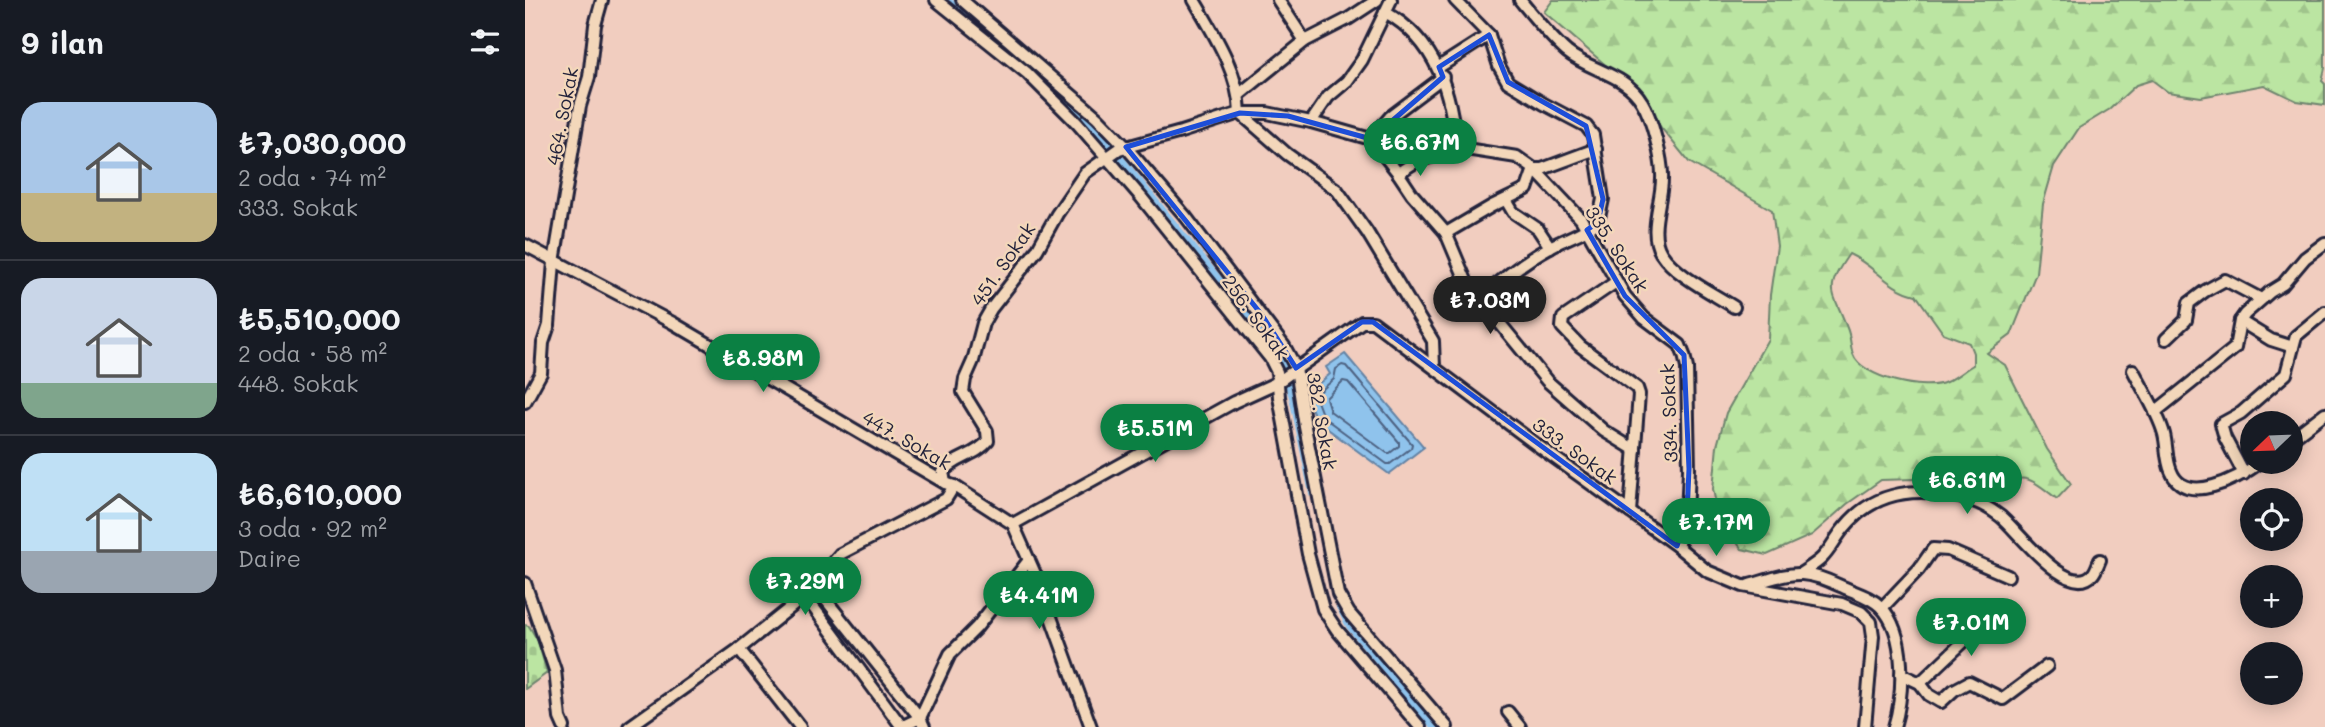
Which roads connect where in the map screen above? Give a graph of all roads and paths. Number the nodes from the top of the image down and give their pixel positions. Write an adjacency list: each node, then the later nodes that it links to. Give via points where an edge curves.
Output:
1 (602, 0): 29 (street, 464. Sokak)
2 (936, 0): 20 (street, 256. Sokak)
3 (962, 0): 20 (street, 382. Sokak, via 1097,117)
4 (1193, 0): 14 (street)
5 (1278, 0): 12 (street)
6 (1377, 0): 12 (street)
7 (1391, 0): 10 (street)
8 (1455, 0): 11 (street)
9 (1520, 0): 33 (street, via 1566,51 1621,81 1641,100 1663,177 1655,231 1661,254 1674,268)
10 (1385, 12): 13 (street, via 1414,33); 16 (street, via 1347,81 1328,97)
11 (1489, 35): 13 (street); 18 (street, via 1508,82 1587,126)
12 (1305, 41): 14 (street)
13 (1441, 72): 17 (street); 19 (street)
14 (1240, 94): 15 (street)
15 (1240, 113): 16 (street); 20 (street); 39 (street, via 1337,190 1433,341)
16 (1311, 122): 17 (street)
17 (1371, 139): 22 (street)
18 (1596, 149): 21 (street); 24 (street, via 1603,199 1598,222)
19 (1456, 150): 21 (street, 335. Sokak, via 1517,157); 22 (street, 335. Sokak, via 1417,161)
20 (1115, 152): 40 (street, 382. Sokak, via 1156,180 1284,346); 42 (street, 256. Sokak, via 1141,197 1270,358); 52 (street, 451. Sokak, via 1085,173 1037,250 983,323 963,391 987,431 988,442 949,464 943,472)
21 (1534, 169): 23 (street, via 1527,190); 24 (street, 335. Sokak)
22 (1398, 173): 25 (street)
23 (1506, 200): 25 (street); 28 (street, via 1513,212 1538,229)
24 (1587, 230): 28 (street); 30 (street, 335. Sokak)
25 (1446, 233): 31 (street, via 1467,282)
26 (2325, 243): 32 (street)
27 (525, 245): 29 (street, 447. Sokak)
28 (1550, 247): 31 (street, via 1501,279)
29 (554, 262): 43 (street, 464. Sokak, via 541,373); 52 (street, 447. Sokak, via 673,323)
30 (1616, 282): 36 (street, 335. Sokak, via 1644,318); 49 (street, via 1563,318 1562,327 1637,388)
31 (1480, 299): 49 (street, via 1547,381 1604,431)
32 (2262, 299): 35 (street); 37 (street, via 2225,280 2189,303 2186,320)
33 (1734, 307)
34 (2325, 312): 38 (street, via 2296,337)
35 (2240, 321): 38 (street); 45 (street, via 2235,348)
36 (1661, 329): 55 (street, 334. Sokak, via 1679,345 1687,368 1687,516)
37 (2166, 340)
38 (2293, 347): 44 (street, via 2286,374)
39 (1434, 367): 40 (street, 333. Sokak, via 1373,322 1361,322); 53 (street, 333. Sokak)
40 (1294, 370): 42 (street, 333. Sokak); 81 (street, 382. Sokak, via 1338,594)
41 (2133, 370): 45 (street)
42 (1279, 381): 54 (street, 333. Sokak); 80 (street, 256. Sokak, via 1308,554 1323,609)
43 (525, 402)
44 (2243, 411)
45 (2155, 412): 51 (street, via 2171,473 2179,484 2187,489 2202,488)
46 (2325, 413): 48 (street)
47 (2240, 414): 50 (street, via 2221,424)
48 (2303, 430)
49 (1635, 450): 53 (street)
50 (2240, 467)
51 (2244, 474)
52 (949, 484): 54 (street, 447. Sokak); 61 (street, via 946,499 840,554)
53 (1630, 512): 55 (street, 333. Sokak)
54 (1013, 524): 56 (street)
55 (1677, 546): 62 (street, 333. Sokak, via 1707,571)
56 (1029, 560): 74 (street, via 950,654); 79 (street)
57 (2099, 560): 58 (street, via 2094,573 2074,580 2028,546 2002,517 1984,507 1967,499 1906,492 1890,494 1860,511 1822,558)
58 (1800, 574): 62 (street); 64 (street, via 1821,577)
59 (2008, 576): 64 (street, via 1948,550 1933,549)
60 (525, 583): 68 (street)
61 (814, 585): 63 (street); 74 (street)
62 (1744, 586): 83 (street, 333. Sokak, via 1842,604 1871,622)
63 (805, 596): 69 (street); 78 (street)
64 (1882, 608): 71 (street, via 1899,640)
65 (1999, 608): 72 (street)
66 (525, 612): 68 (street)
67 (525, 618): 68 (street)
68 (538, 622): 77 (street, via 555,670)
69 (739, 649): 75 (street); 76 (street)
70 (2047, 666): 72 (street, via 2003,699 1969,682 1941,702)
71 (1901, 674): 72 (street); 84 (street)
72 (1920, 682)
73 (1508, 712): 82 (street)
74 (922, 723): 78 (street)
75 (632, 726)
76 (799, 726)
77 (564, 727)
78 (901, 727)
79 (1091, 727)
80 (1420, 727)
81 (1447, 727)
82 (1520, 727)
83 (1865, 727)
84 (1894, 727)

